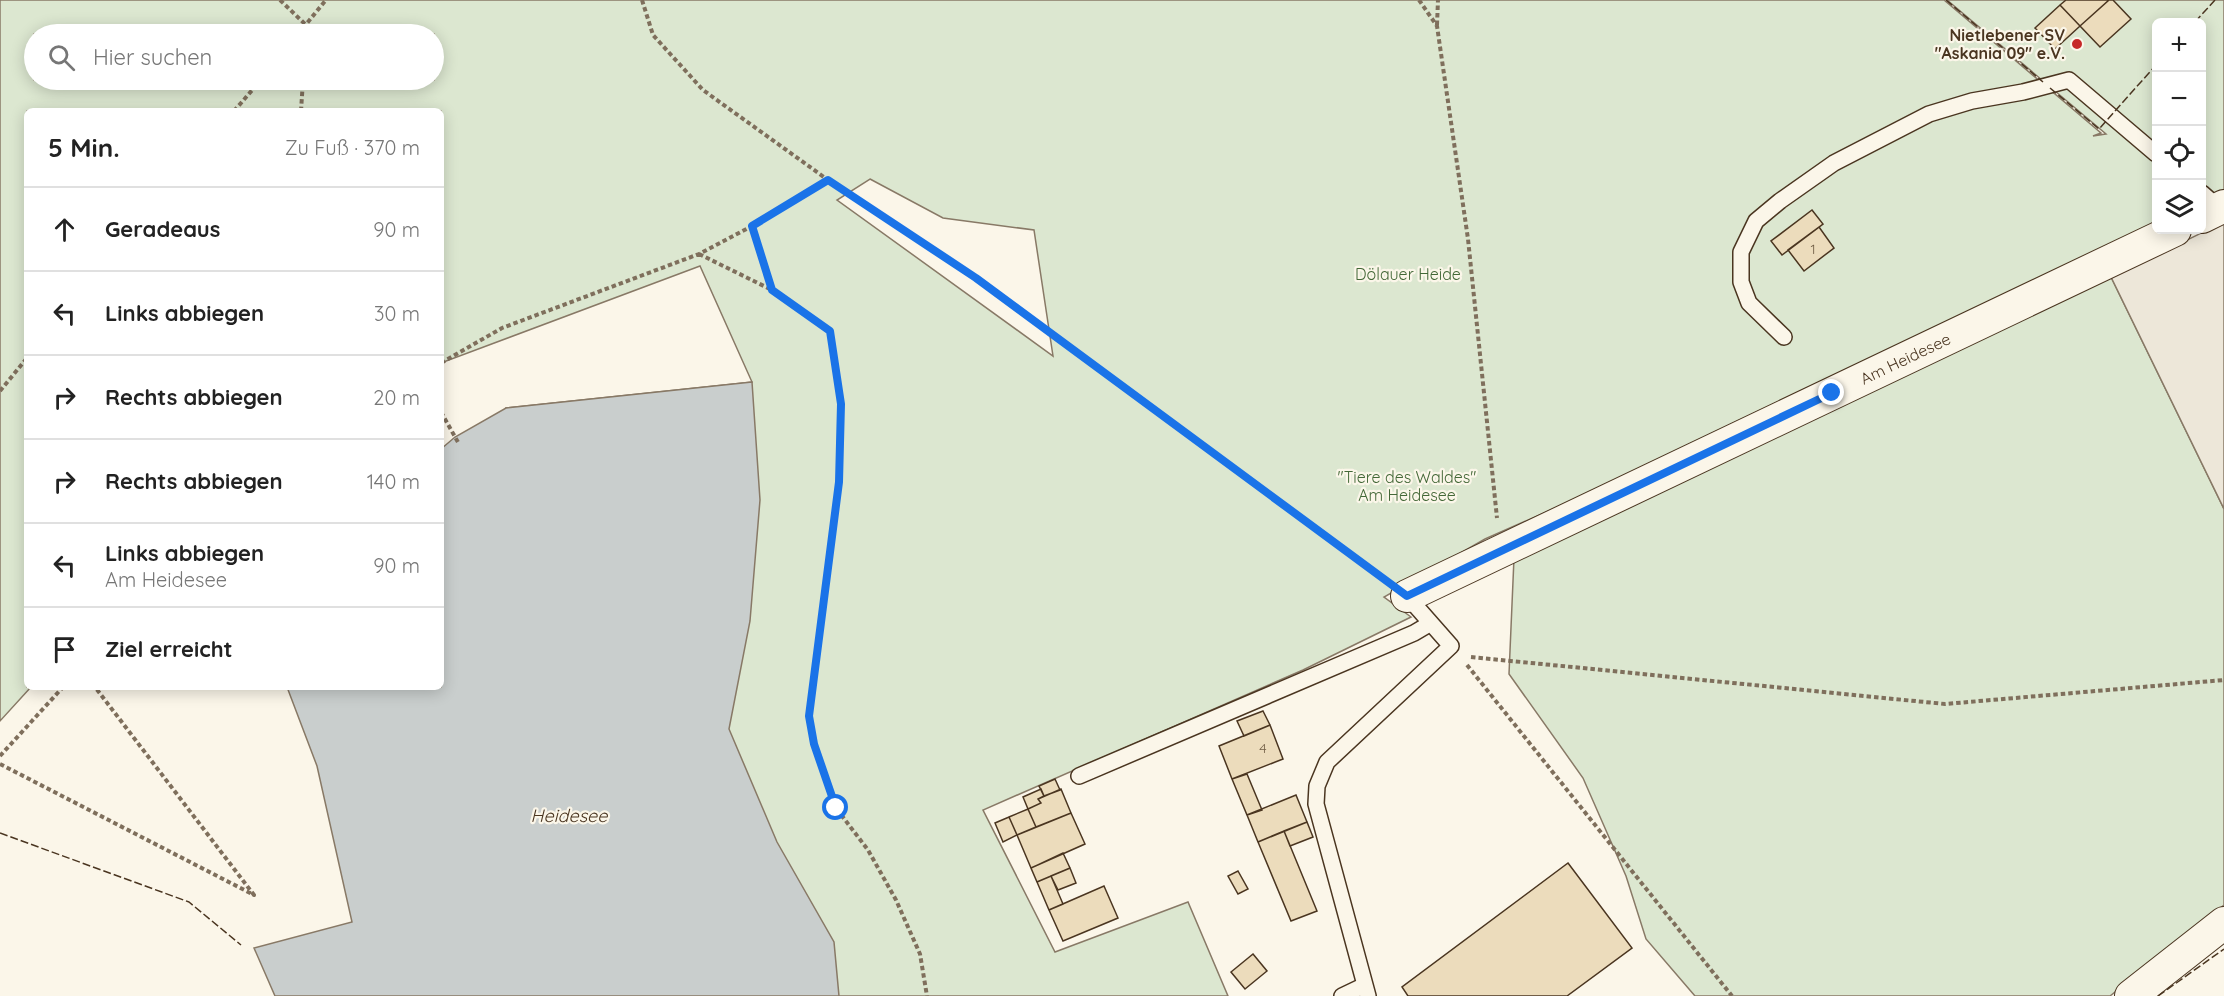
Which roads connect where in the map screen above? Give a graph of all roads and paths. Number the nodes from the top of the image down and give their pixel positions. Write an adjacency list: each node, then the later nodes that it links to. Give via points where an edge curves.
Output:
1 (280, 0): 6 (path)
2 (326, 0): 7 (path)
3 (642, 0): 14 (path, via 653,35 703,90)
4 (1419, 0): 8 (path)
5 (1438, 0): 8 (path)
6 (305, 24)
7 (307, 24)
8 (1437, 26): 25 (path, via 1468,239)
9 (252, 90): 11 (path)
10 (302, 90): 12 (path)
11 (237, 108)
12 (301, 108)
13 (2152, 150): 19 (lane, via 2069,80 1929,114 1834,163 1756,221 1741,252 1741,282 1749,303)
14 (828, 180): 15 (path); 26 (path, via 976,278)
15 (752, 226): 17 (path); 18 (path)
16 (2167, 234): 25 (street, Am Heidesee)
17 (699, 254): 18 (path); 20 (path, via 502,328)
18 (772, 290): 37 (path, via 830,331 841,404 839,482 809,716 814,744 836,808 868,850 911,932 920,954)
19 (1784, 337)
20 (444, 361)
21 (24, 362): 22 (path)
22 (0, 391)
23 (444, 417): 24 (path)
24 (459, 444)
25 (1500, 551): 26 (street, Am Heidesee)
26 (1407, 596): 27 (lane)
27 (1431, 623): 28 (lane); 34 (lane)
28 (1455, 651): 29 (path, via 1945,704); 36 (lane, via 1328,762 1317,786 1316,804); 39 (path)
29 (2224, 680)
30 (60, 690): 32 (path)
31 (97, 690): 33 (path, via 254,895)
32 (0, 756)
33 (0, 764)
34 (1079, 776)
35 (2224, 923): 40 (street)
36 (1366, 991): 38 (lane)
37 (927, 996)
38 (1341, 996)
39 (1732, 996)
40 (2131, 996)

